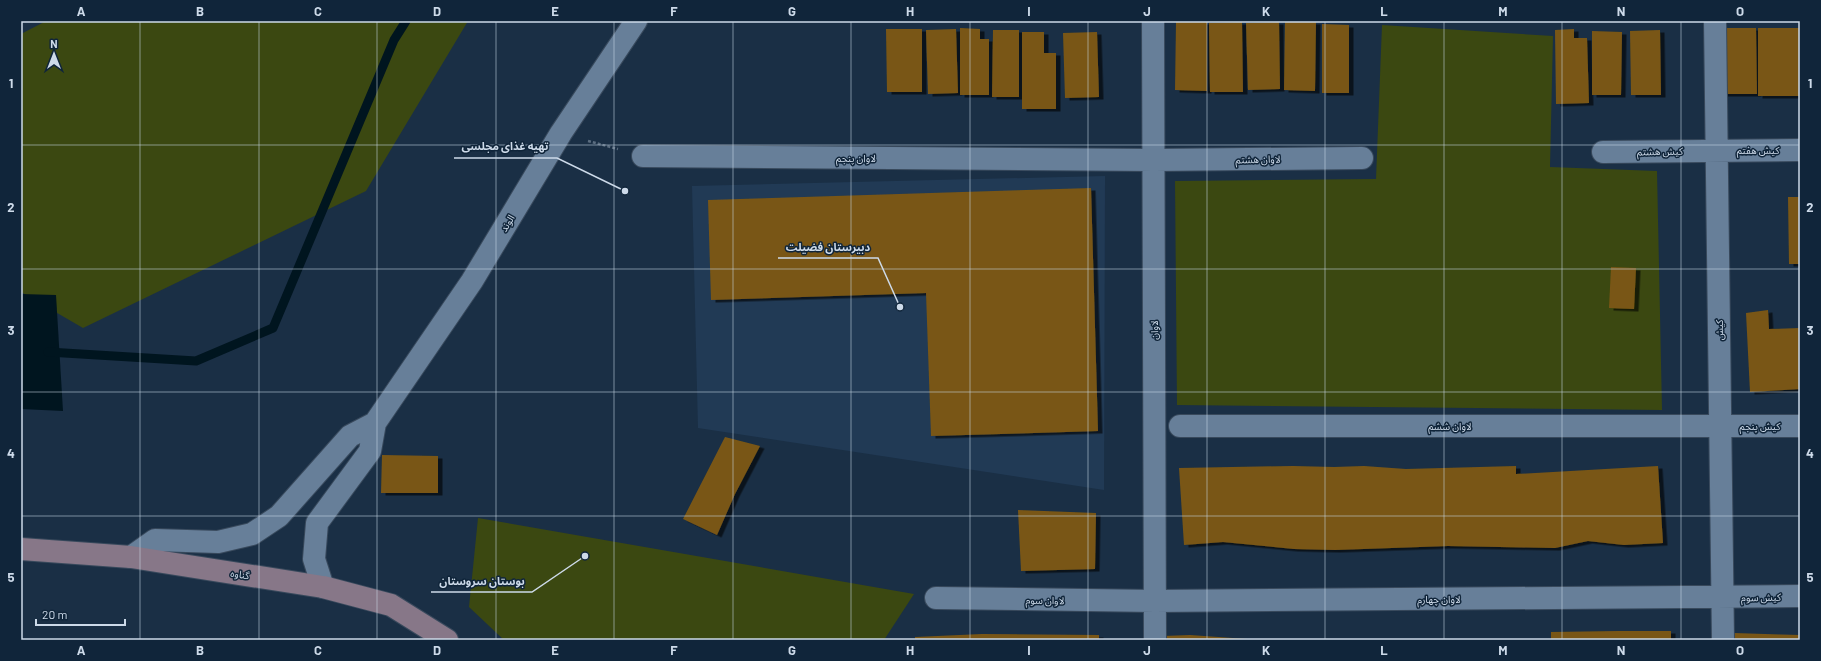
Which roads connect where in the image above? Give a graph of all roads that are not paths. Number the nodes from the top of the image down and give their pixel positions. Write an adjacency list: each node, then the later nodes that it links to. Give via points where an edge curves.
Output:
1 (636, 21): 10 (street, الوند, via 561,133 472,280)
2 (1153, 21): 9 (street, لاوان)
3 (1715, 21): 4 (street, کیش)
4 (1717, 150): 5 (street, کیش هفتم); 6 (street, کیش هشتم); 11 (street, کیش)
5 (1800, 150)
6 (1603, 152)
7 (643, 156): 9 (street, لاوان پنجم)
8 (1362, 158): 9 (street, لاوان هشتم)
9 (1155, 160): 20 (street, لاوان)
10 (375, 424): 15 (street, via 350,436 279,516 252,534 218,542 155,540); 16 (street, via 370,451 317,523 314,558)
11 (1720, 425): 12 (street, لاوان ششم); 13 (street, کیش پنجم); 19 (street, کیش)
12 (1180, 426)
13 (1800, 426)
14 (21, 549): 15 (main road, گناوه)
15 (131, 557): 16 (main road, گناوه)
16 (323, 587): 21 (main road, گناوه, via 391,605)
17 (1800, 596): 19 (street, کیش سوم)
18 (936, 598): 20 (street, لاوان سوم)
19 (1722, 598): 20 (street, لاوان چهارم); 23 (street, کیش)
20 (1155, 601): 22 (street, لاوان)
21 (447, 640)
22 (1155, 640)
23 (1723, 640)

